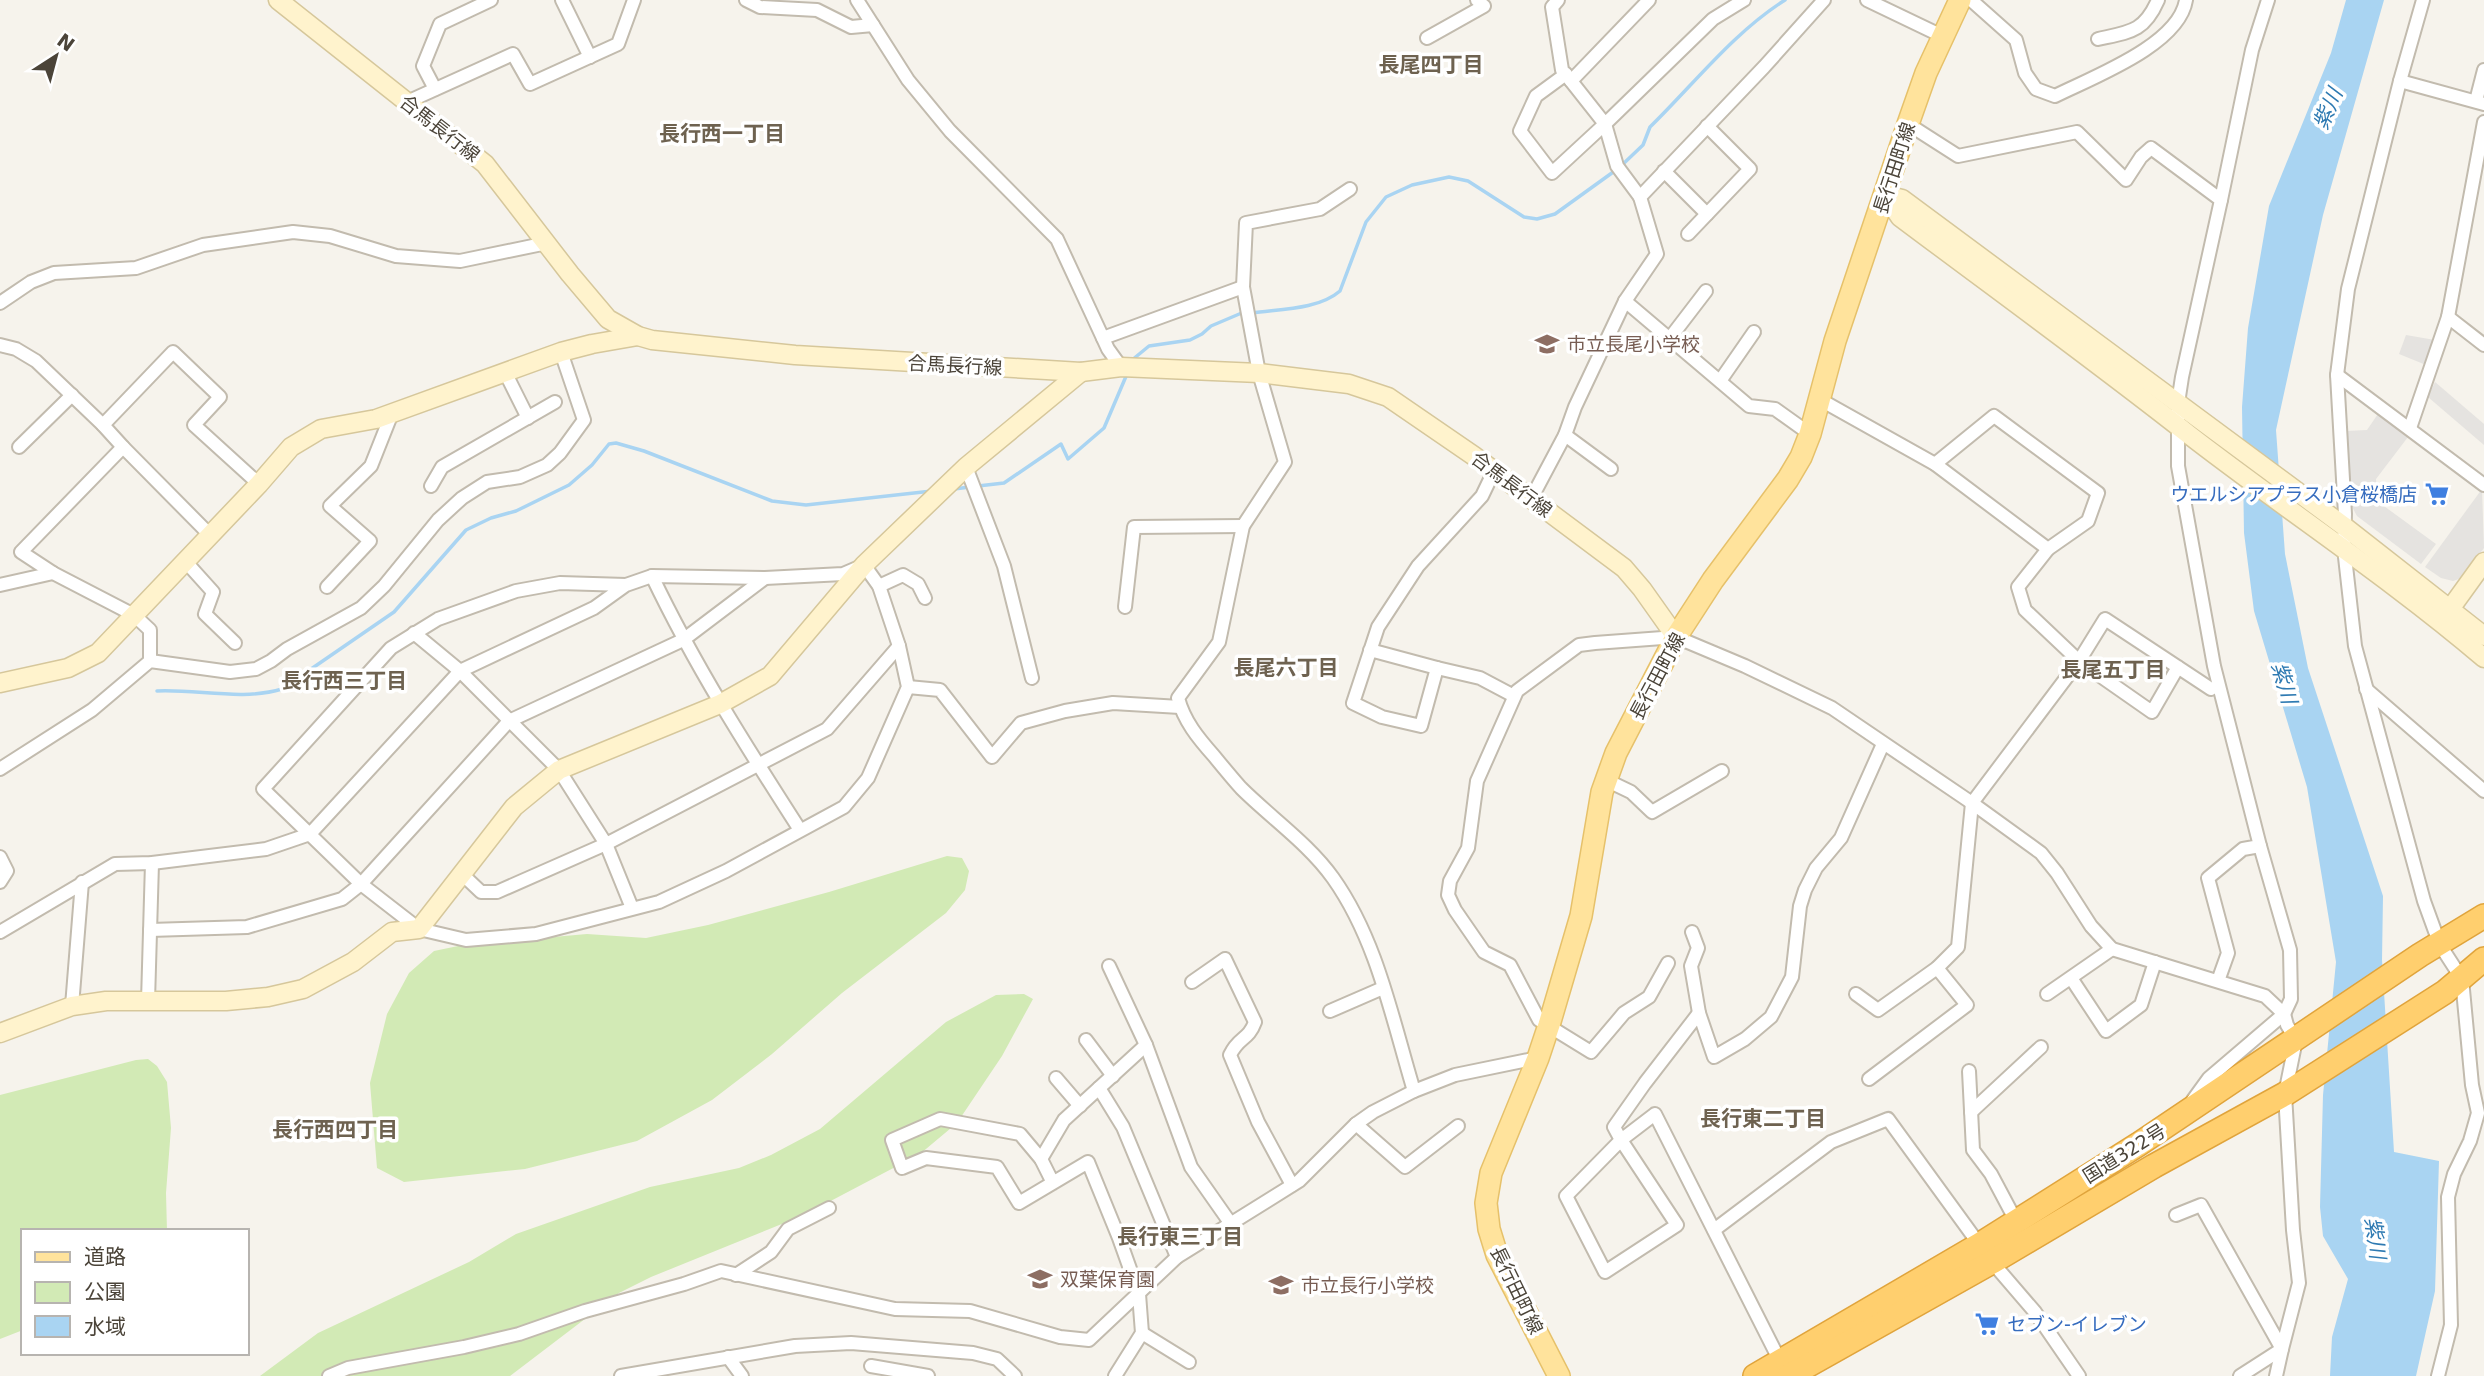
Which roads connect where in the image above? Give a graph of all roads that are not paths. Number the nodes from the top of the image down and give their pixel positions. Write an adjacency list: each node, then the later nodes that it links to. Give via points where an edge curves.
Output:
1 (278, 0): 28 (street, 合馬長行線)
2 (491, 0): 27 (street, via 440,24 423,66)
3 (562, 0): 23 (street)
4 (634, 0): 23 (street, via 618,44)
5 (746, 0): 19 (street, via 760,7 817,10 851,27)
6 (857, 0): 19 (street)
7 (1476, 0): 21 (street, via 1484,6)
8 (1558, 0): 25 (street, via 1552,7 1562,70)
9 (1648, 0): 25 (street)
10 (1744, 0): 31 (street, via 1713,19)
11 (1824, 0): 33 (street)
12 (1867, 0): 20 (street)
13 (1959, 0): 20 (main road, 長行田町線)
14 (1971, 0): 16 (street, via 2016,40 2025,74 2036,89 2055,96 2161,39 2184,13)
15 (2158, 0): 22 (street, via 2150,19 2137,28)
16 (2186, 0)
17 (2267, 0): 38 (street)
18 (2423, 0): 26 (street)
19 (873, 25): 49 (street, via 950,131 1058,239)
20 (1942, 36): 32 (main road, 長行田町線)
21 (1427, 38)
22 (2098, 38)
23 (590, 57): 27 (street, via 530,83 513,54)
24 (2484, 70): 29 (street)
25 (1568, 78): 31 (street); 31 (street, via 1536,96 1520,131 1552,173)
26 (2400, 81): 29 (street); 58 (street, via 2348,289)
27 (435, 89): 28 (street)
28 (407, 102): 41 (street, 合馬長行線, via 485,164)
29 (2480, 102)
30 (2484, 122): 46 (street)
31 (1605, 124): 37 (street, via 1617,166)
32 (1908, 124): 36 (main road, 長行田町線); 38 (street, via 1958,156 2077,132 2126,180 2151,148)
33 (1707, 126): 34 (street); 39 (street, via 1750,169)
34 (1664, 171): 37 (street); 39 (street)
35 (1350, 189): 42 (street, via 1320,208 1246,223)
36 (1885, 195): 61 (main road, 長行田町線); 65 (street, via 1900,217)
37 (1640, 197): 44 (street, via 1657,254)
38 (2221, 200): 65 (street)
39 (1707, 214): 40 (street)
40 (1688, 234)
41 (547, 243): 45 (street, via 460,261 396,256 330,236 293,232 203,245 136,268 54,273); 48 (street, 合馬長行線, via 608,318)
42 (1243, 286): 49 (street); 57 (street)
43 (1706, 291): 50 (street)
44 (1625, 301): 50 (street); 69 (street)
45 (0, 303)
46 (2448, 317): 52 (street); 67 (street)
47 (1754, 332): 59 (street)
48 (638, 336): 53 (street); 56 (street, 合馬長行線, via 795,355)
49 (1103, 338): 54 (street)
50 (1670, 338): 59 (street)
51 (0, 345): 60 (street, via 16,348 36,361)
52 (2484, 345)
53 (561, 352): 55 (street); 108 (street, via 584,420 560,453 547,465 520,477 487,482 462,498 361,608 256,669 230,672)
54 (1121, 367): 56 (street, 合馬長行線); 57 (street, 合馬長行線)
55 (505, 372): 63 (street); 64 (street)
56 (1081, 372): 73 (street)
57 (1258, 373): 75 (street, 合馬長行線, via 1349,384 1388,397); 81 (street, via 1285,462)
58 (2337, 375): 67 (street); 82 (street)
59 (1720, 381): 68 (street, via 1749,406 1775,409)
60 (72, 395): 66 (street); 71 (street)
61 (1819, 399): 68 (main road, 長行田町線); 72 (street)
62 (555, 402): 64 (street)
63 (392, 413): 76 (street, via 321,429 291,447); 95 (street, via 371,466 330,506 370,541)
64 (528, 418): 78 (street, via 442,467)
65 (2183, 419): 80 (street); 133 (street, via 2178,466 2214,666)
66 (103, 425): 70 (street); 76 (street, via 173,352 220,397 194,425)
67 (2410, 428): 77 (street)
68 (1810, 434): 102 (main road, 長行田町線, via 1788,479)
69 (1565, 435): 74 (street); 79 (street)
70 (123, 446): 83 (street); 89 (street, via 21,552)
71 (19, 447)
72 (1935, 464): 85 (street); 85 (street, via 1994,416 2098,493 2088,521)
73 (966, 467): 88 (street); 113 (street, via 1004,566)
74 (1611, 469)
75 (1494, 471): 79 (street, 合馬長行線); 106 (street, via 1482,496 1418,566 1378,627)
76 (259, 484): 83 (street)
77 (2484, 485)
78 (431, 486)
79 (1531, 499): 102 (street, 合馬長行線, via 1623,568)
80 (2316, 516): 82 (street); 84 (street)
81 (1243, 526): 97 (street, via 1134,527); 120 (street, via 1219,642 1178,698)
82 (2345, 527): 84 (street); 99 (street)
83 (211, 536): 86 (street)
84 (2344, 548): 99 (street); 117 (street, via 2355,646)
85 (2048, 550): 109 (street, via 2018,587 2025,610)
86 (186, 562): 98 (street); 104 (street, via 213,592 205,614)
87 (2484, 562): 99 (street)
88 (864, 565): 91 (street, via 843,574); 94 (street); 119 (street, via 770,676)
89 (53, 573): 92 (street); 98 (street)
90 (652, 576): 91 (street); 93 (street); 103 (street)
91 (765, 578): 103 (street)
92 (0, 585)
93 (626, 585): 100 (street, via 560,583 516,591 438,619); 112 (street, via 594,608)
94 (879, 586): 96 (street, via 903,575 918,584); 105 (street)
95 (327, 587)
96 (925, 598)
97 (1125, 607)
98 (134, 615): 108 (street, via 150,630); 114 (street, via 98,653 68,668)
99 (2445, 615): 101 (street); 107 (street)
100 (414, 633): 112 (street); 131 (street, via 391,648 263,789)
101 (2484, 636)
102 (1676, 637): 118 (street, via 1578,645); 122 (street, via 1832,708); 127 (main road, 長行田町線, via 1615,753)
103 (683, 640): 119 (street); 121 (street)
104 (235, 643)
105 (899, 646): 115 (street); 123 (street, via 827,729)
106 (1370, 650): 111 (street); 111 (street, via 1353,702 1382,717 1421,726)
107 (2484, 658)
108 (150, 661): 124 (street, via 92,710)
109 (2079, 661): 110 (street, via 2105,619); 110 (street, via 2152,712); 129 (street)
110 (2178, 667): 116 (street)
111 (1437, 668): 118 (street, via 1480,678)
112 (460, 671): 121 (street); 131 (street)
113 (1032, 678)
114 (0, 683)
115 (908, 687): 120 (street, via 940,690 992,757 1021,723 1054,714 1114,703); 130 (street, via 868,778 844,807)
116 (2211, 689)
117 (2366, 689): 128 (street); 147 (street, via 2424,901)
118 (1514, 696): 165 (street, via 1477,780 1468,848 1450,881 1448,895 1484,952 1510,965 1539,1020)
119 (719, 704): 123 (street); 125 (street)
120 (1180, 707): 157 (street, via 1196,736 1241,787 1331,875 1362,928)
121 (509, 720): 125 (street); 139 (street)
122 (1883, 744): 129 (street); 163 (street, via 1841,838 1805,890 1792,977 1771,1017 1714,1057)
123 (759, 766): 130 (street); 132 (street)
124 (0, 769)
125 (559, 770): 132 (street); 136 (street, via 514,807)
126 (1722, 771): 127 (street, via 1652,812 1631,792)
127 (1606, 780): 165 (main road, 長行田町線, via 1581,916)
128 (2484, 791)
129 (1972, 803): 146 (street, via 2041,853); 152 (street, via 1958,947)
130 (800, 830): 140 (street, via 726,871 659,902)
131 (310, 834): 135 (street, via 266,849); 139 (street)
132 (606, 844): 136 (street, via 497,892 481,892); 140 (street)
133 (2260, 846): 154 (street, via 2243,849 2208,878 2228,953); 164 (street, via 2290,950 2291,999)
134 (0, 857): 138 (street, via 7,871)
135 (152, 863): 137 (street, via 115,864); 143 (street)
136 (461, 874): 142 (street)
137 (82, 882): 144 (street); 161 (street)
138 (0, 883)
139 (360, 884): 142 (street); 143 (street, via 342,899 247,927)
140 (632, 908): 142 (street, via 536,934 466,940)
141 (2484, 916): 147 (highway, 国道322号)
142 (419, 929): 160 (street, via 392,932 353,962 303,989 226,1001)
143 (150, 930): 160 (street)
144 (0, 932)
145 (1692, 932): 163 (street, via 1698,948 1691,966)
146 (2112, 949): 149 (street); 153 (street)
147 (2430, 950): 156 (street); 168 (highway, 国道322号)
148 (2484, 959): 156 (highway, 国道322号)
149 (2155, 962): 153 (street, via 2141,1005 2106,1031); 154 (street)
150 (1668, 963): 165 (street, via 1649,997 1625,1013 1591,1052)
151 (1109, 966): 169 (street)
152 (1937, 968): 158 (street, via 1878,1010); 175 (street, via 1967,1005)
153 (2071, 978): 159 (street)
154 (2218, 981): 164 (street, via 2265,996)
155 (1192, 982): 187 (street, via 1224,959 1255,1023 1251,1034 1235,1043 1230,1055 1258,1122)
156 (2454, 985): 178 (highway, 国道322号); 214 (street, via 2478,1113 2448,1197 2451,1325)
157 (1383, 988): 162 (street); 177 (street)
158 (1856, 994)
159 (2047, 994)
160 (148, 1001): 161 (street)
161 (72, 1006): 166 (street)
162 (1329, 1011)
163 (1699, 1013): 184 (street, via 1614,1127)
164 (2284, 1014): 168 (street); 181 (street, via 2209,1078)
165 (1549, 1025): 171 (main road, 長行田町線)
166 (0, 1033)
167 (1086, 1040): 173 (street)
168 (2296, 1040): 178 (street); 181 (highway, 国道322号)
169 (1146, 1045): 173 (street); 191 (street, via 1191,1167)
170 (2041, 1047): 180 (street)
171 (1538, 1058): 177 (street, via 1455,1075); 209 (main road, 長行田町線, via 1491,1173 1486,1203 1497,1255)
172 (1969, 1071): 180 (street)
173 (1112, 1076): 176 (street)
174 (1056, 1079): 179 (street)
175 (1869, 1079)
176 (1099, 1088): 179 (street); 194 (street, via 1123,1127)
177 (1414, 1091): 182 (street)
178 (2285, 1094): 193 (highway, 国道322号); 198 (street, via 2299,1283)
179 (1080, 1106): 185 (street, via 1064,1119)
180 (1971, 1112): 190 (street, via 1973,1150)
181 (2180, 1117): 190 (highway, 国道322号)
182 (1356, 1124): 183 (street, via 1405,1167); 187 (street)
183 (1458, 1126)
184 (1621, 1140): 184 (street, via 1677,1225 1605,1272 1566,1196); 192 (street, via 1655,1114)
185 (1041, 1159): 186 (street); 186 (street, via 1020,1134 940,1119 892,1140 902,1168 926,1158 997,1167 1019,1203)
186 (1053, 1183): 196 (street, via 1088,1162)
187 (1292, 1185): 191 (street)
188 (829, 1208): 195 (street, via 789,1229 771,1252)
189 (2176, 1215): 198 (street, via 2201,1205)
190 (2016, 1221): 193 (highway, 国道322号)
191 (1230, 1224): 194 (street)
192 (1714, 1230): 193 (street, via 1831,1142 1888,1119); 202 (street)
193 (1985, 1253): 202 (highway, 国道322号); 211 (street, via 2035,1312)
194 (1177, 1257): 196 (street)
195 (736, 1275): 196 (street, via 895,1309 970,1311 1060,1337 1089,1340); 203 (street, via 720,1271 519,1334 348,1368)
196 (1139, 1294): 197 (street)
197 (1142, 1333): 200 (street); 208 (street)
198 (2282, 1349): 212 (street); 213 (street)
199 (729, 1357): 204 (street); 205 (street); 207 (street, via 850,1343 973,1353 997,1359)
200 (1189, 1362)
201 (871, 1366): 206 (street)
202 (1787, 1372): 210 (highway, 国道322号)
203 (329, 1376)
204 (621, 1376)
205 (743, 1376)
206 (928, 1376)
207 (1015, 1376)
208 (1115, 1376)
209 (1559, 1376)
210 (1755, 1376)
211 (2079, 1376)
212 (2240, 1376)
213 (2276, 1376)
214 (2438, 1376)

